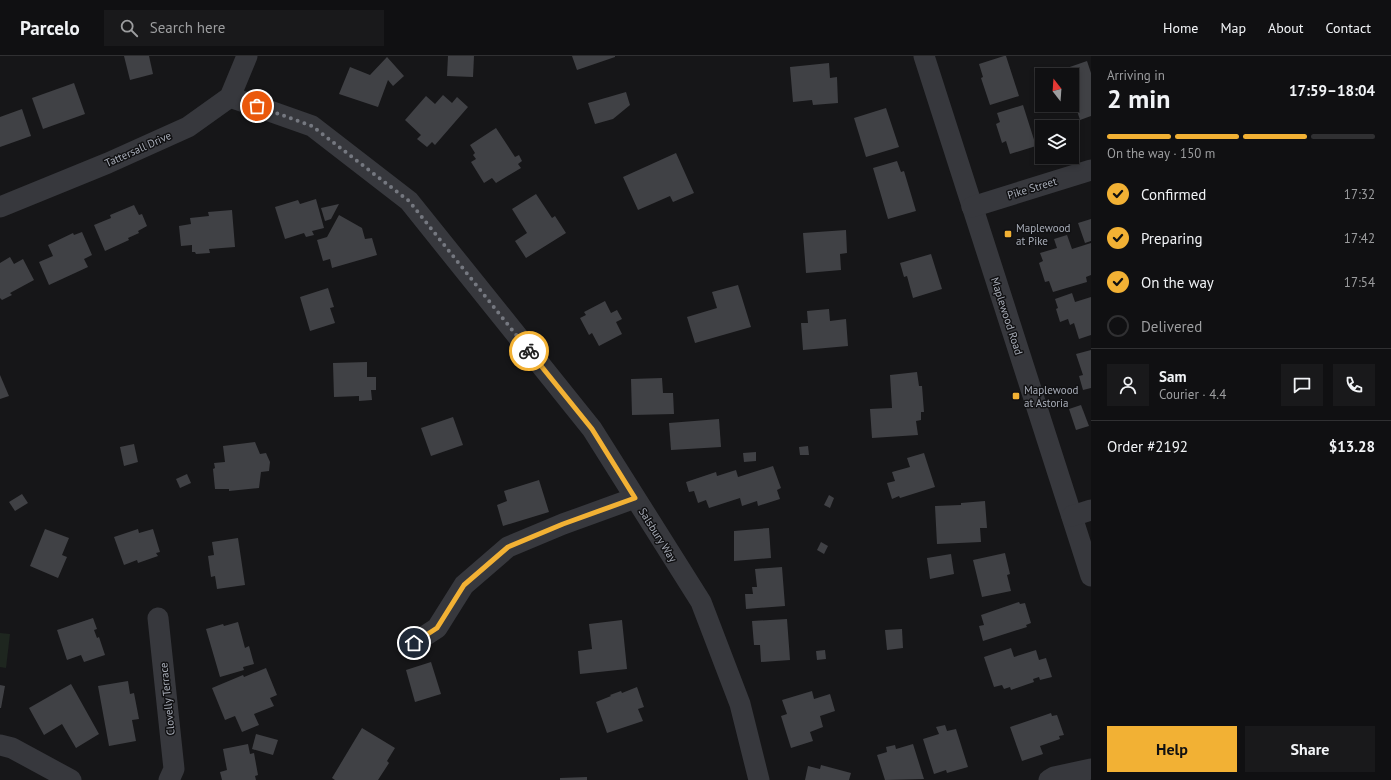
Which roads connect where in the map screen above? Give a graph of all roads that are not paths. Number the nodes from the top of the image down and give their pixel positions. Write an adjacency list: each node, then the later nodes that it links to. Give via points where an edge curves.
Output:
1 (246, 56): 3 (street)
2 (924, 56): 6 (street, Maplewood Road)
3 (230, 97): 5 (street, Tattersall Drive, via 188,127); 7 (street, Salsbury Way, via 312,126 409,201 592,429)
4 (1091, 170): 6 (street, Pike Street)
5 (0, 207)
6 (972, 207): 8 (street, Maplewood Road)
7 (635, 498): 11 (street, via 508,547 464,585 437,628); 16 (street, Salsbury Way, via 701,602 740,704)
8 (1081, 513): 9 (street, Maplewood Road)
9 (1091, 576)
10 (158, 618): 15 (street, Clovelly Terrace, via 174,769)
11 (414, 643)
12 (0, 745): 14 (street, via 12,748)
13 (1091, 769): 17 (street)
14 (71, 780)
15 (169, 780)
16 (759, 780)
17 (1049, 780)

